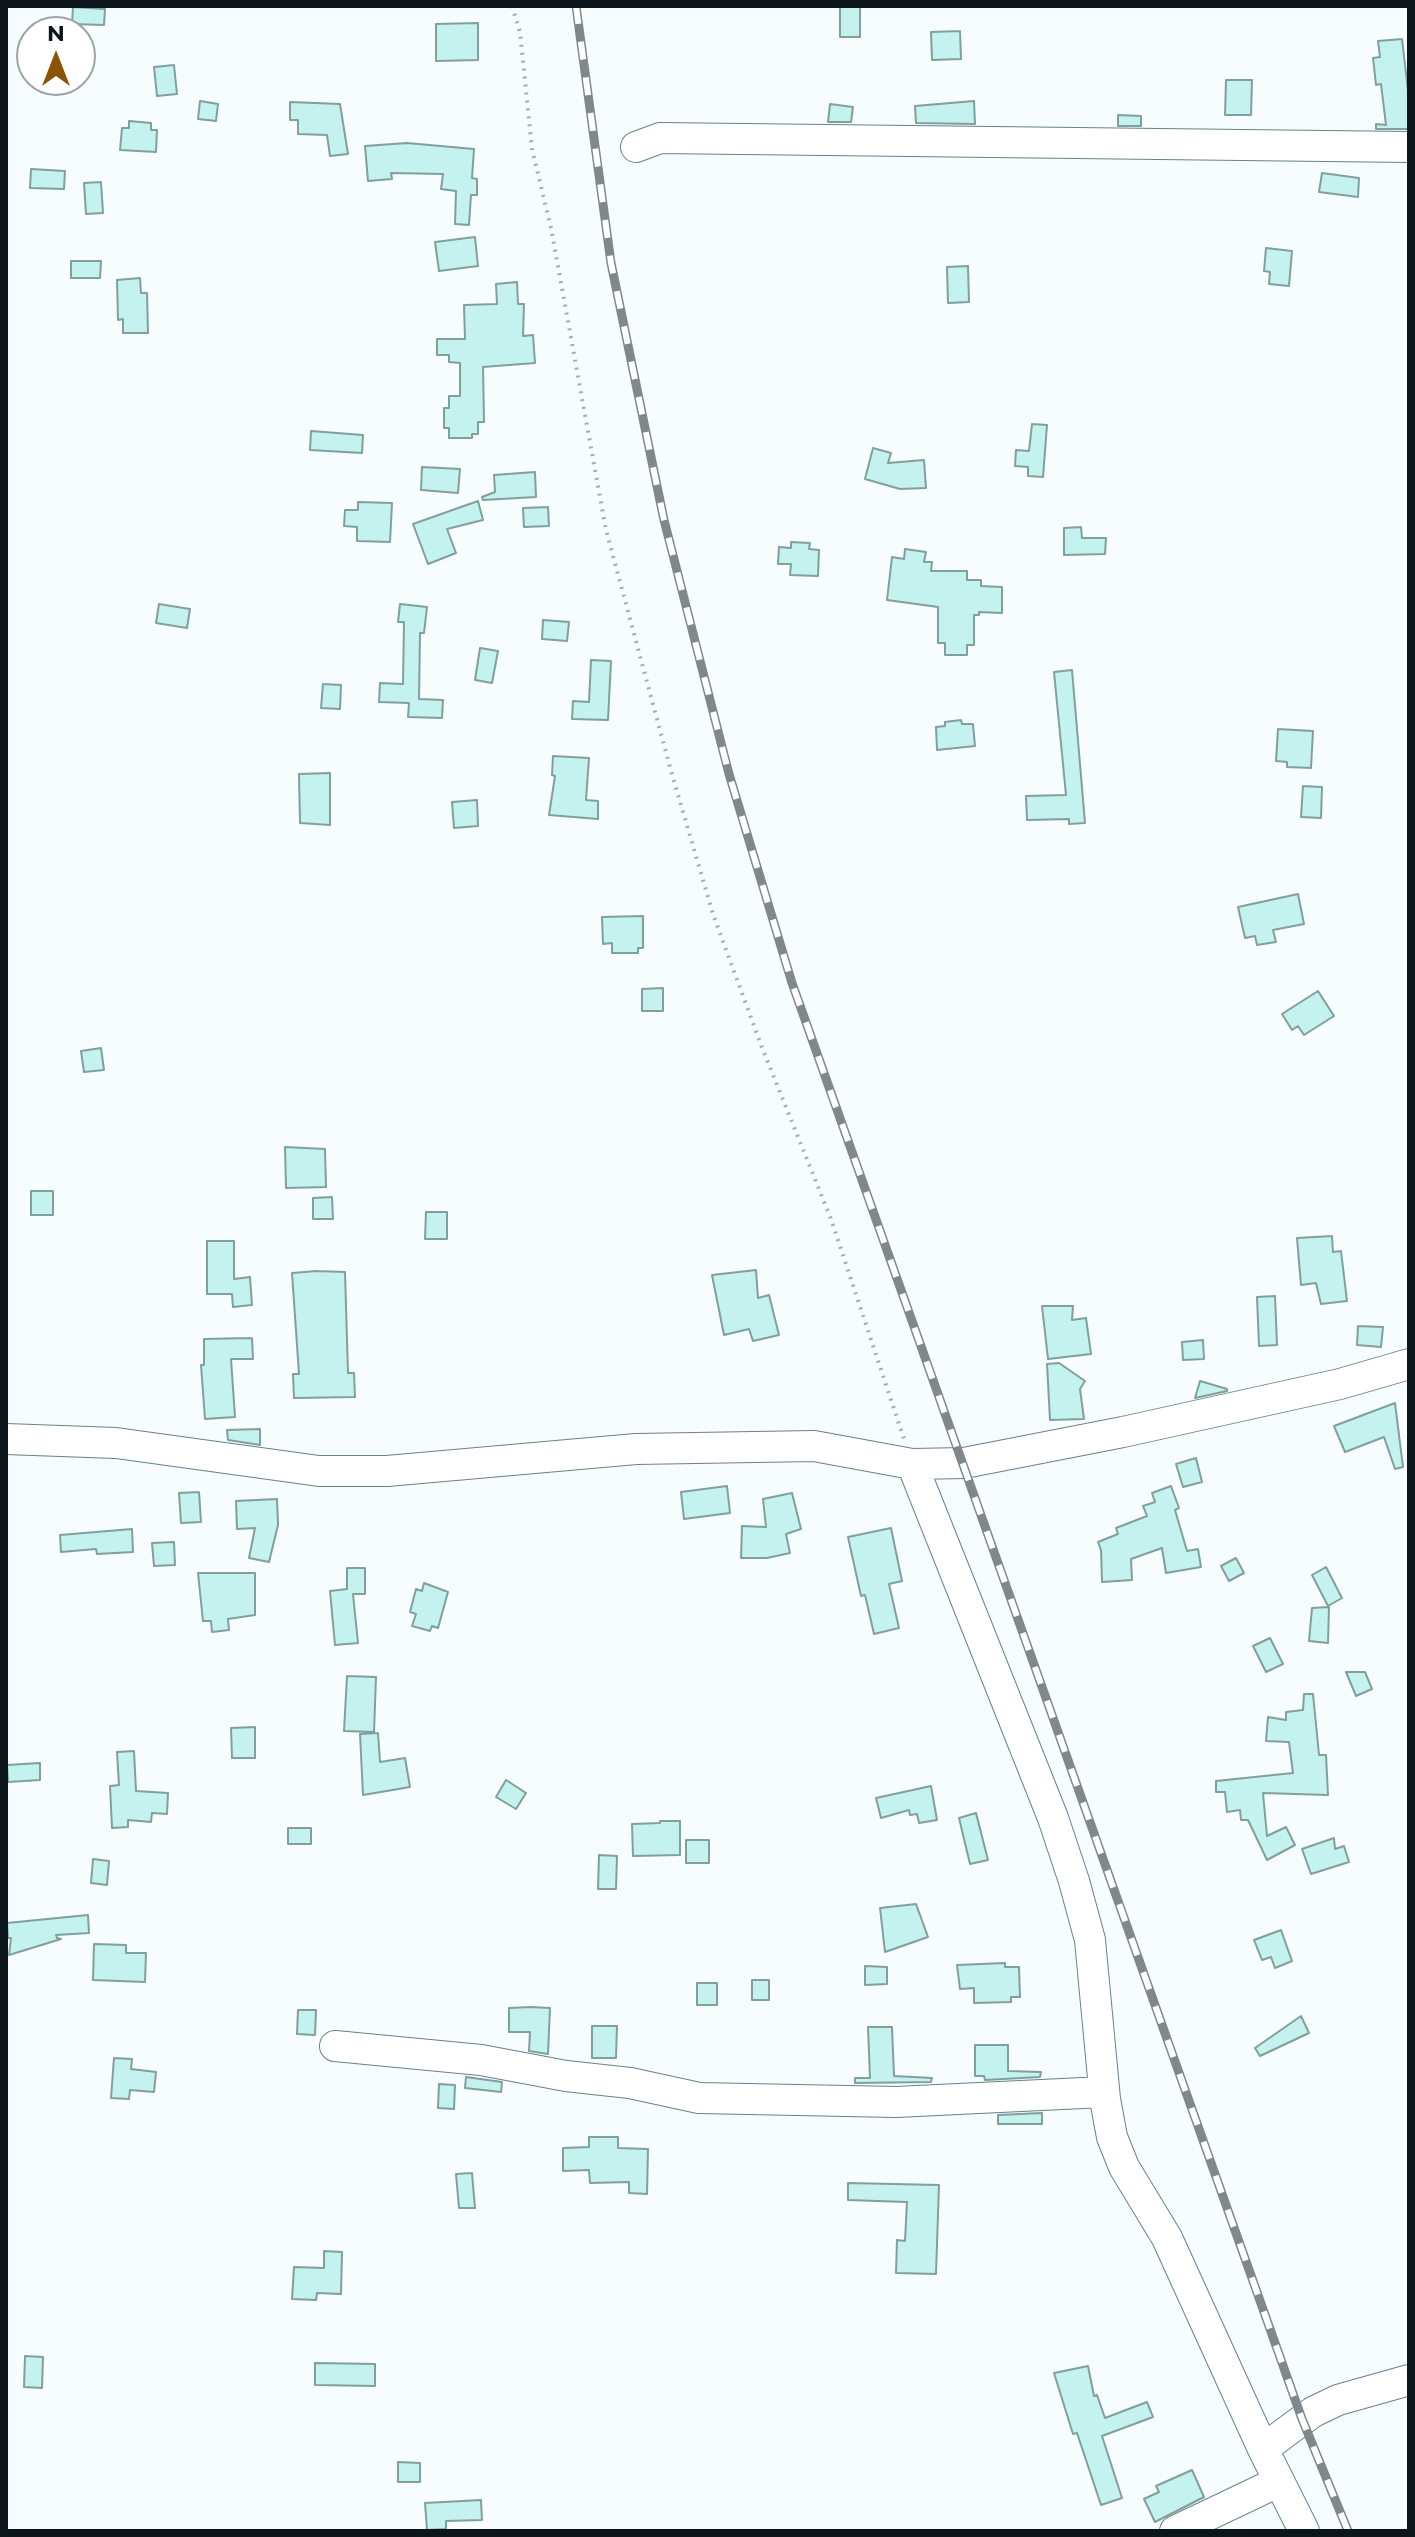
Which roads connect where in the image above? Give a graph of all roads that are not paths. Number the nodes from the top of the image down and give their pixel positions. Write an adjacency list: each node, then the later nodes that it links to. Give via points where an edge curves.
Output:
1 (636, 147): 2 (street, via 660,138)
2 (1409, 147)
3 (1409, 1364): 5 (street, via 1123,1432 964,1463)
4 (6, 1439): 5 (street, via 116,1443 319,1471 387,1471 636,1449 814,1446)
5 (912, 1464): 7 (street, via 1074,1881 1090,1940)
6 (335, 2046): 7 (street, via 481,2060 699,2098 896,2102)
7 (1104, 2092): 9 (street, via 1124,2167 1167,2238)
8 (1409, 2380): 9 (street, via 1338,2400)
9 (1263, 2449): 10 (street)
10 (1278, 2482): 11 (street); 12 (street)
11 (1175, 2531)
12 (1304, 2531)

